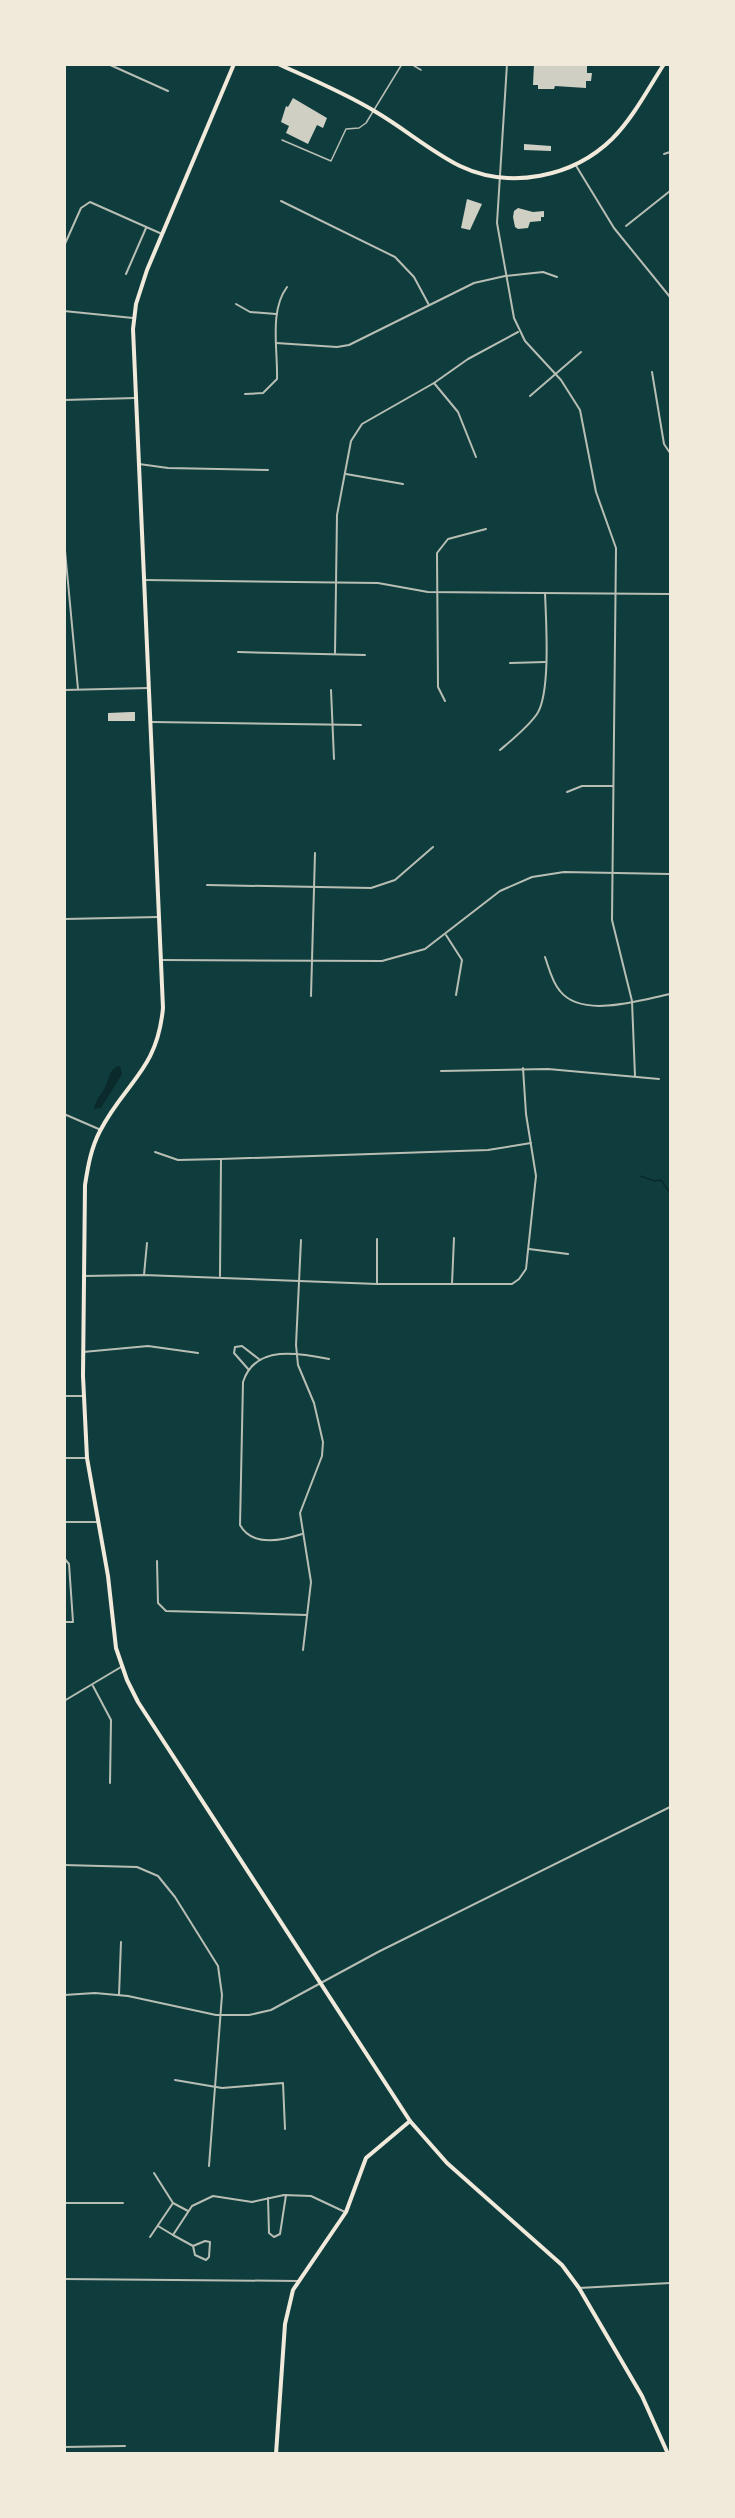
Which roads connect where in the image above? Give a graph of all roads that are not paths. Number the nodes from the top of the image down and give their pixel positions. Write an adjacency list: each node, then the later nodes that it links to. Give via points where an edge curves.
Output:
1 (108, 64): 9 (street)
2 (234, 64): 20 (main road)
3 (278, 64): 10 (main road)
4 (402, 64): 10 (lane)
5 (411, 64): 8 (lane)
6 (507, 64): 15 (street)
7 (664, 64): 14 (main road, via 621,128 602,148)
8 (421, 70)
9 (168, 91)
10 (375, 111): 11 (lane, via 363,126 346,129 331,161); 15 (main road, via 462,167)
11 (282, 140)
12 (670, 153): 13 (street)
13 (664, 154)
14 (575, 164): 15 (main road, via 533,177); 26 (street, via 614,228)
15 (499, 178): 23 (street, via 496,224)
16 (670, 191): 18 (street)
17 (281, 201): 28 (street, via 395,257 414,277)
18 (626, 226)
19 (146, 228): 20 (street); 21 (street, via 90,202 81,208); 22 (street)
20 (162, 234): 31 (main road, via 139,292)
21 (64, 246)
22 (126, 274)
23 (505, 276): 24 (street, via 543,272); 28 (street, via 467,286); 32 (street)
24 (556, 277)
25 (287, 287): 30 (street)
26 (670, 297)
27 (236, 304): 30 (street, via 250,312)
28 (429, 304): 33 (street, via 349,345)
29 (64, 311): 31 (street)
30 (277, 314): 33 (street)
31 (134, 318): 40 (main road)
32 (518, 332): 36 (street); 37 (street)
33 (276, 343): 38 (street, via 276,379 262,393)
34 (581, 352): 36 (street)
35 (652, 372): 42 (street, via 662,434)
36 (555, 374): 39 (street); 54 (street, via 569,389 582,417 596,492 616,548)
37 (434, 383): 43 (street, via 459,412); 46 (street, via 362,424 351,441)
38 (246, 394)
39 (530, 396)
40 (135, 398): 41 (street); 44 (main road)
41 (64, 400)
42 (670, 453)
43 (476, 457)
44 (139, 464): 45 (street); 50 (main road)
45 (268, 470)
46 (346, 474): 47 (street); 51 (street, via 337,515)
47 (404, 484)
48 (486, 529): 52 (street, via 451,538 441,545 437,553)
49 (64, 540): 62 (street)
50 (145, 580): 51 (street); 61 (main road)
51 (335, 582): 52 (street); 57 (street)
52 (436, 591): 53 (street); 65 (street, via 438,687)
53 (545, 593): 54 (street); 59 (street)
54 (616, 593): 55 (street); 71 (street)
55 (670, 594)
56 (238, 652): 57 (street)
57 (335, 653): 58 (street)
58 (365, 655)
59 (545, 662): 60 (street); 69 (street, via 544,695 539,709)
60 (510, 663)
61 (150, 688): 62 (street); 66 (main road)
62 (78, 689): 63 (street)
63 (64, 690)
64 (331, 690): 67 (street)
65 (445, 700)
66 (152, 722): 67 (street); 79 (main road)
67 (332, 724): 68 (street); 70 (street)
68 (361, 725)
69 (501, 750)
70 (334, 759)
71 (613, 786): 72 (street, via 582,786); 75 (street)
72 (567, 792)
73 (433, 847): 78 (street, via 403,874 380,886)
74 (315, 853): 78 (street)
75 (612, 873): 76 (street); 81 (street, via 564,872 532,877 487,900); 88 (street, via 613,929)
76 (670, 874)
77 (207, 885): 78 (street)
78 (315, 887): 84 (street)
79 (160, 917): 80 (street); 83 (main road)
80 (64, 919)
81 (446, 935): 84 (street, via 425,949 395,959); 85 (street, via 462,960)
82 (545, 957): 88 (street, via 557,987 571,1001 589,1007)
83 (162, 960): 84 (street); 94 (main road, via 164,1008 156,1048)
84 (313, 962): 87 (street)
85 (456, 994)
86 (670, 994): 88 (street)
87 (311, 996)
88 (632, 1001): 91 (street)
89 (523, 1068): 90 (street); 91 (street); 95 (street)
90 (441, 1071)
91 (634, 1076): 92 (street)
92 (659, 1079)
93 (64, 1114): 94 (street)
94 (100, 1130): 105 (main road, via 85,1185)
95 (531, 1143): 97 (street, via 488,1150); 102 (street, via 536,1178)
96 (154, 1152): 97 (street, via 178,1160)
97 (221, 1159): 106 (street)
98 (454, 1238): 109 (street)
99 (377, 1239): 108 (street)
100 (302, 1240): 107 (street)
101 (147, 1243): 104 (street)
102 (529, 1249): 103 (street); 109 (street, via 524,1273 512,1284)
103 (568, 1254)
104 (144, 1275): 105 (street); 106 (street)
105 (83, 1276): 110 (main road)
106 (220, 1277): 107 (street)
107 (300, 1282): 108 (street); 112 (street)
108 (377, 1284): 109 (street)
109 (452, 1284)
110 (83, 1352): 111 (street, via 148,1346); 117 (main road)
111 (198, 1353)
112 (297, 1353): 113 (street); 114 (street, via 279,1353); 122 (street, via 323,1442 322,1456 300,1513)
113 (329, 1359)
114 (260, 1360): 115 (street); 115 (street, via 243,1346 236,1347 234,1353)
115 (249, 1370): 122 (street, via 243,1382 241,1414 240,1525 247,1535 261,1541)
116 (64, 1396): 117 (street)
117 (84, 1396): 119 (main road)
118 (64, 1458): 119 (street)
119 (87, 1458): 121 (main road)
120 (64, 1522): 121 (street)
121 (98, 1522): 128 (main road)
122 (302, 1534): 125 (street, via 311,1582)
123 (64, 1558): 126 (street, via 69,1564 73,1622)
124 (158, 1561): 125 (street, via 158,1603 166,1611)
125 (307, 1615): 127 (street)
126 (64, 1622)
127 (303, 1650)
128 (121, 1667): 129 (street); 135 (main road, via 138,1702)
129 (93, 1686): 130 (street); 131 (street, via 111,1720)
130 (64, 1701)
131 (110, 1783)
132 (670, 1808): 135 (street)
133 (64, 1865): 138 (street, via 134,1867 153,1873 166,1884 218,1966)
134 (121, 1942): 137 (street)
135 (320, 1983): 138 (street, via 271,2010); 141 (main road)
136 (64, 1995): 137 (street)
137 (119, 1995): 138 (street)
138 (221, 2016): 140 (street)
139 (175, 2080): 140 (street)
140 (215, 2088): 142 (street, via 283,2083); 143 (street)
141 (410, 2121): 151 (main road, via 366,2158); 159 (main road, via 447,2163 554,2256)
142 (285, 2129)
143 (209, 2166)
144 (154, 2173): 149 (street)
145 (286, 2195): 146 (street); 146 (street, via 280,2234 274,2238 269,2233); 151 (street, via 311,2196)
146 (268, 2198): 150 (street, via 252,2202 213,2196)
147 (64, 2203): 148 (street)
148 (123, 2203)
149 (173, 2203): 150 (street); 152 (street)
150 (188, 2211): 153 (street)
151 (346, 2212): 157 (main road)
152 (158, 2226): 153 (street); 154 (street)
153 (173, 2235): 155 (street)
154 (150, 2237)
155 (193, 2246): 155 (street, via 195,2255 206,2260 209,2257 210,2242)
156 (64, 2279): 157 (street)
157 (298, 2281): 162 (main road, via 289,2300 285,2324)
158 (670, 2283): 159 (street)
159 (579, 2288): 163 (main road, via 642,2396)
160 (125, 2446): 161 (street)
161 (64, 2447)
162 (276, 2454)
163 (668, 2454)

